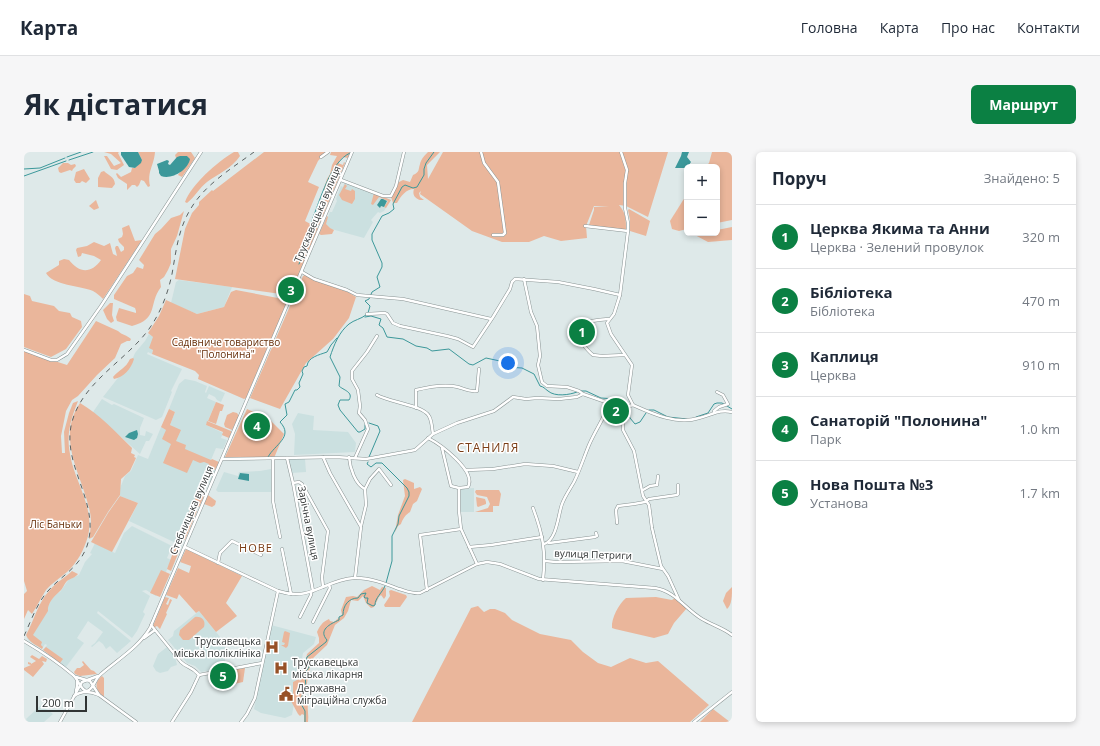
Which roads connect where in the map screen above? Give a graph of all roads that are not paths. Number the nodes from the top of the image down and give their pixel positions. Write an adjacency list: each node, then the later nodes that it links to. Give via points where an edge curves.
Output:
1 (201, 152): 19 (street, via 101,306 66,354 51,360)
2 (328, 152): 7 (street)
3 (352, 152): 8 (street, Трускавецька вулиця)
4 (404, 152): 8 (street, via 391,196 383,196)
5 (481, 152): 11 (street, via 484,163 499,184 505,233)
6 (621, 152): 10 (street, via 627,170 625,208)
7 (321, 157)
8 (341, 180): 12 (street, Трускавецька вулиця)
9 (585, 226): 10 (street)
10 (628, 231): 14 (street)
11 (493, 234)
12 (302, 272): 16 (street, via 355,295 403,299); 25 (street, Трускавецька вулиця)
13 (524, 279): 14 (street, via 558,282); 16 (street, via 512,282); 23 (street, via 531,312 537,326 540,356 538,365 542,382 547,386 578,390)
14 (620, 295): 17 (street, via 614,314)
15 (367, 314): 16 (street, via 385,313 393,323 400,326 447,336 473,347)
16 (491, 319)
17 (609, 319): 20 (street, via 608,325 614,339); 20 (street, via 580,325 577,336 593,355)
18 (377, 336): 39 (street, via 352,371 352,379 358,390 359,413 368,429)
19 (24, 350)
20 (625, 355): 27 (street, via 632,365 628,396)
21 (479, 369): 28 (street, via 477,391 454,387 416,390)
22 (717, 392): 30 (street, via 721,393 728,404)
23 (583, 394): 26 (street); 32 (street, via 559,399 526,400 513,397 494,411)
24 (377, 395): 28 (street)
25 (246, 402): 40 (street, Стебницька вулиця)
26 (610, 403): 29 (street); 42 (street)
27 (633, 405): 29 (street); 30 (street, via 669,419 694,420)
28 (416, 408): 32 (street, via 429,415)
29 (623, 408): 49 (street, via 623,430 633,448)
30 (714, 412): 31 (street)
31 (732, 412)
32 (433, 434): 33 (street)
33 (428, 438): 34 (street); 39 (street, via 415,450 370,459)
34 (442, 448): 41 (street); 47 (street, via 450,485)
35 (323, 457): 37 (street); 38 (street); 53 (street)
36 (273, 458): 37 (street); 40 (street); 56 (street, via 273,501)
37 (287, 458): 44 (street, Зарічна вулиця)
38 (349, 458): 39 (street); 48 (street, via 357,481)
39 (355, 458)
40 (222, 459): 60 (street, Стебницька вулиця)
41 (466, 470): 42 (street, via 525,464 554,466); 47 (street, via 469,485 466,488)
42 (578, 472): 58 (street, via 563,501 558,523)
43 (658, 476): 49 (street, via 657,485)
44 (293, 483): 71 (street, via 302,484 328,531); 74 (street, Зарічна вулиця)
45 (678, 484): 50 (street, via 678,495)
46 (391, 485): 48 (street, via 379,469 370,479)
47 (459, 488): 54 (street)
48 (366, 489): 53 (street, via 366,506)
49 (643, 490): 50 (street)
50 (647, 501): 52 (street, via 618,506); 67 (street)
51 (533, 508): 57 (street)
52 (617, 522)
53 (361, 527): 68 (street)
54 (461, 529): 61 (street); 72 (street, via 420,535)
55 (596, 533): 58 (street, via 595,537)
56 (280, 537)
57 (542, 537): 59 (street); 61 (street)
58 (548, 543): 59 (street)
59 (544, 544): 64 (street)
60 (185, 546): 65 (street); 79 (street, Стебницька вулиця)
61 (469, 547): 66 (street)
62 (282, 549): 75 (street)
63 (261, 555): 65 (street, via 232,542 221,551)
64 (545, 561): 67 (street, вулиця Петриги, via 622,561); 69 (street)
65 (218, 563): 73 (street)
66 (476, 564): 69 (street, via 500,564); 72 (street)
67 (663, 569): 76 (street)
68 (355, 578): 70 (street); 72 (street, via 413,593)
69 (543, 580): 76 (street, via 655,588 668,592)
70 (329, 585): 71 (street); 78 (street, via 330,588)
71 (323, 587): 74 (street)
72 (427, 590)
73 (278, 591): 75 (street); 84 (street)
74 (312, 591): 75 (street, via 300,595); 77 (street)
75 (291, 594)
76 (680, 601): 81 (street, via 699,617)
77 (300, 617)
78 (313, 622)
79 (151, 625): 80 (street); 82 (street, Стебницька вулиця)
80 (155, 630): 82 (street, Стебницька вулиця); 85 (street, via 181,662)
81 (732, 635)
82 (142, 640): 86 (street, Стебницька вулиця)
83 (24, 641): 87 (street)
84 (262, 663): 85 (street); 98 (street, via 254,698)
85 (199, 675): 97 (street)
86 (98, 676): 87 (street); 88 (street); 90 (street)
87 (76, 677): 88 (street); 89 (street); 94 (street, via 78,686)
88 (87, 680): 89 (street); 90 (street)
89 (81, 685): 91 (street, via 83,690); 94 (street)
90 (92, 685): 91 (street, via 91,690); 93 (street)
91 (87, 691): 93 (street); 94 (street)
92 (732, 692): 99 (street)
93 (99, 695): 96 (street)
94 (74, 696): 95 (street)
95 (60, 722)
96 (136, 722)
97 (172, 722)
98 (241, 722)
99 (694, 722)

